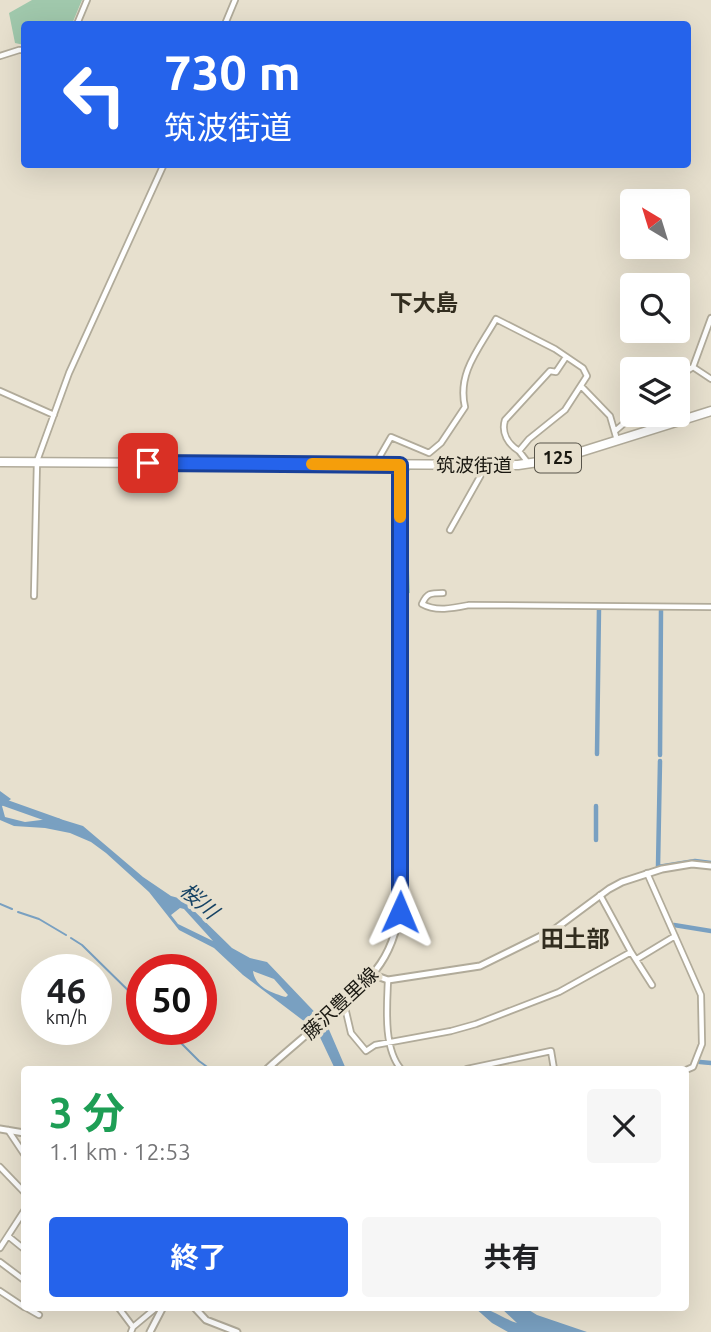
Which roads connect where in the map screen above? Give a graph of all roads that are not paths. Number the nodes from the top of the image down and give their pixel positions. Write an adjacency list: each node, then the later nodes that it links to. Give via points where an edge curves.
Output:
1 (87, 0): 3 (street)
2 (235, 0): 4 (street)
3 (78, 21)
4 (226, 21)
5 (21, 50): 6 (street)
6 (0, 56)
7 (162, 168): 16 (street)
8 (711, 318): 10 (street)
9 (566, 357): 13 (street, via 586,372); 19 (street, via 505,420 505,434); 23 (street, via 496,319 465,373 465,407 441,443 429,453 391,437)
10 (693, 368): 11 (street); 12 (street)
11 (690, 370)
12 (711, 379)
13 (582, 386): 18 (street, via 610,416); 19 (street, via 565,410)
14 (0, 391): 16 (street)
15 (711, 413): 18 (highway, 筑波街道 / 125)
16 (54, 415): 20 (street)
17 (623, 427): 18 (street)
18 (616, 435): 22 (highway, 筑波街道 / 125, via 558,459)
19 (519, 451): 22 (street)
20 (37, 461): 21 (highway, 筑波街道 / 125); 23 (highway, 筑波街道 / 125); 28 (street)
21 (0, 462)
22 (529, 464): 25 (highway, 筑波街道 / 125)
23 (375, 465): 24 (highway, 筑波街道 / 125)
24 (400, 465): 25 (highway, 筑波街道 / 125); 36 (main road, 藤沢豊里線, via 400,912 391,944)
25 (486, 465): 26 (street)
26 (450, 530)
27 (443, 593): 29 (street, via 426,595 422,604 452,609 469,605)
28 (34, 596)
29 (711, 607)
30 (711, 866): 31 (main road, via 692,864)
31 (647, 873): 32 (main road); 33 (street)
32 (600, 895): 34 (street); 37 (main road, via 555,929 493,961)
33 (675, 936): 35 (street); 45 (street, via 701,995 702,1044)
34 (631, 952): 35 (street); 40 (street, via 559,992 476,1024)
35 (637, 959): 38 (street)
36 (374, 975): 37 (main road); 39 (main road, 藤沢豊里線)
37 (388, 980): 40 (street)
38 (652, 985)
39 (342, 1004): 40 (street, via 351,1033 366,1051); 41 (main road, 藤沢豊里線)
40 (390, 1042): 42 (street)
41 (270, 1066)
42 (398, 1066)
43 (481, 1066): 44 (street, via 551,1051)
44 (554, 1066)
45 (689, 1069)
46 (0, 1129): 47 (main road)
47 (8, 1130): 48 (main road); 49 (street)
48 (21, 1132)
49 (21, 1150)
50 (0, 1167): 51 (street)
51 (21, 1189)
52 (21, 1216): 53 (street)
53 (8, 1236): 54 (street); 55 (street)
54 (21, 1247)
55 (0, 1248)
56 (0, 1262): 57 (street)
57 (21, 1278)
58 (0, 1291): 59 (street)
59 (21, 1304)
60 (32, 1311): 65 (street)
61 (120, 1311): 66 (street)
62 (156, 1311): 66 (street)
63 (159, 1311): 67 (main road)
64 (198, 1311): 68 (main road, via 206,1320)
65 (39, 1315)
66 (132, 1330)
67 (150, 1332)
68 (237, 1332)

